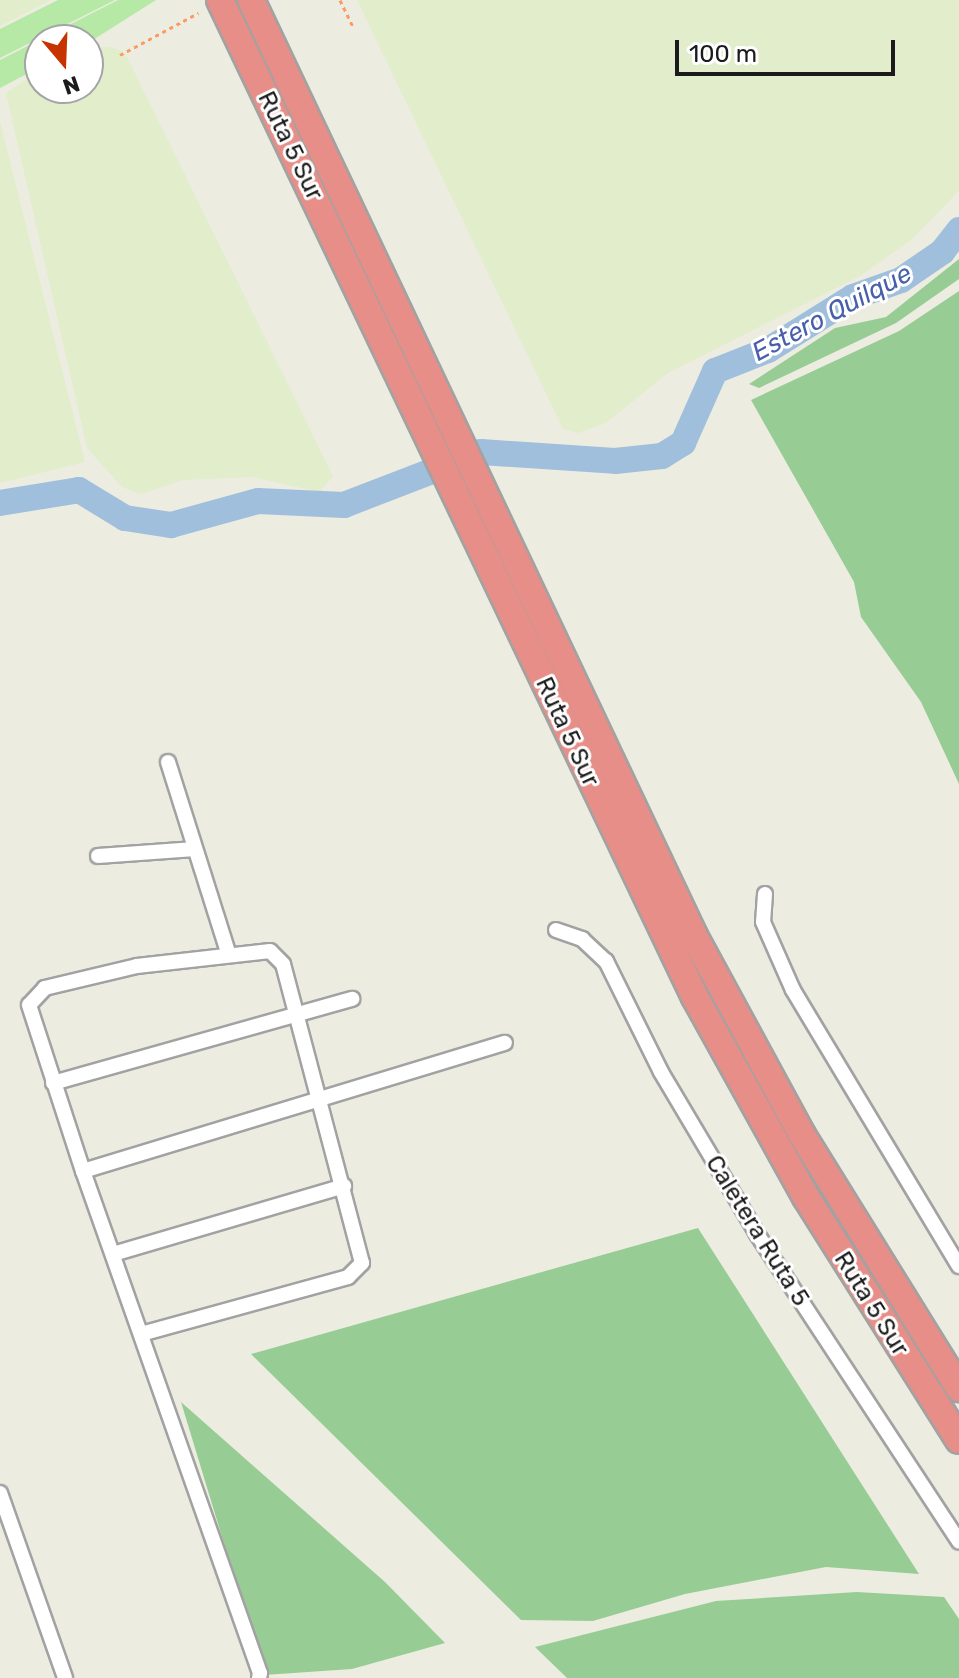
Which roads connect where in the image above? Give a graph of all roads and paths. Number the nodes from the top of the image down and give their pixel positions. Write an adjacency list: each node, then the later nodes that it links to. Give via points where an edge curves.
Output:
1 (251, 0): 22 (highway, Ruta 5 Sur, via 725,995)
2 (340, 0): 4 (path)
3 (209, 6): 5 (path); 23 (highway, Ruta 5 Sur, via 436,452 711,1029 806,1197)
4 (353, 27)
5 (120, 55)
6 (168, 762): 7 (street)
7 (195, 849): 8 (street); 11 (street)
8 (98, 856)
9 (765, 894): 20 (street, via 763,922 793,990)
10 (556, 930): 25 (street, Caletera Ruta 5, via 582,939 606,961 749,1220)
11 (228, 952): 13 (street, via 278,955); 15 (street, via 34,993 30,1015)
12 (352, 999): 13 (street)
13 (298, 1014): 15 (street); 16 (street)
14 (505, 1043): 16 (street)
15 (53, 1083): 17 (street)
16 (320, 1098): 17 (street); 18 (street)
17 (83, 1171): 19 (street)
18 (344, 1186): 19 (street); 21 (street, via 363,1257 357,1272)
19 (113, 1254): 21 (street)
20 (959, 1266)
21 (141, 1334): 27 (street)
22 (959, 1388)
23 (959, 1440)
24 (0, 1493): 26 (street)
25 (959, 1542)
26 (65, 1678)
27 (259, 1678)

